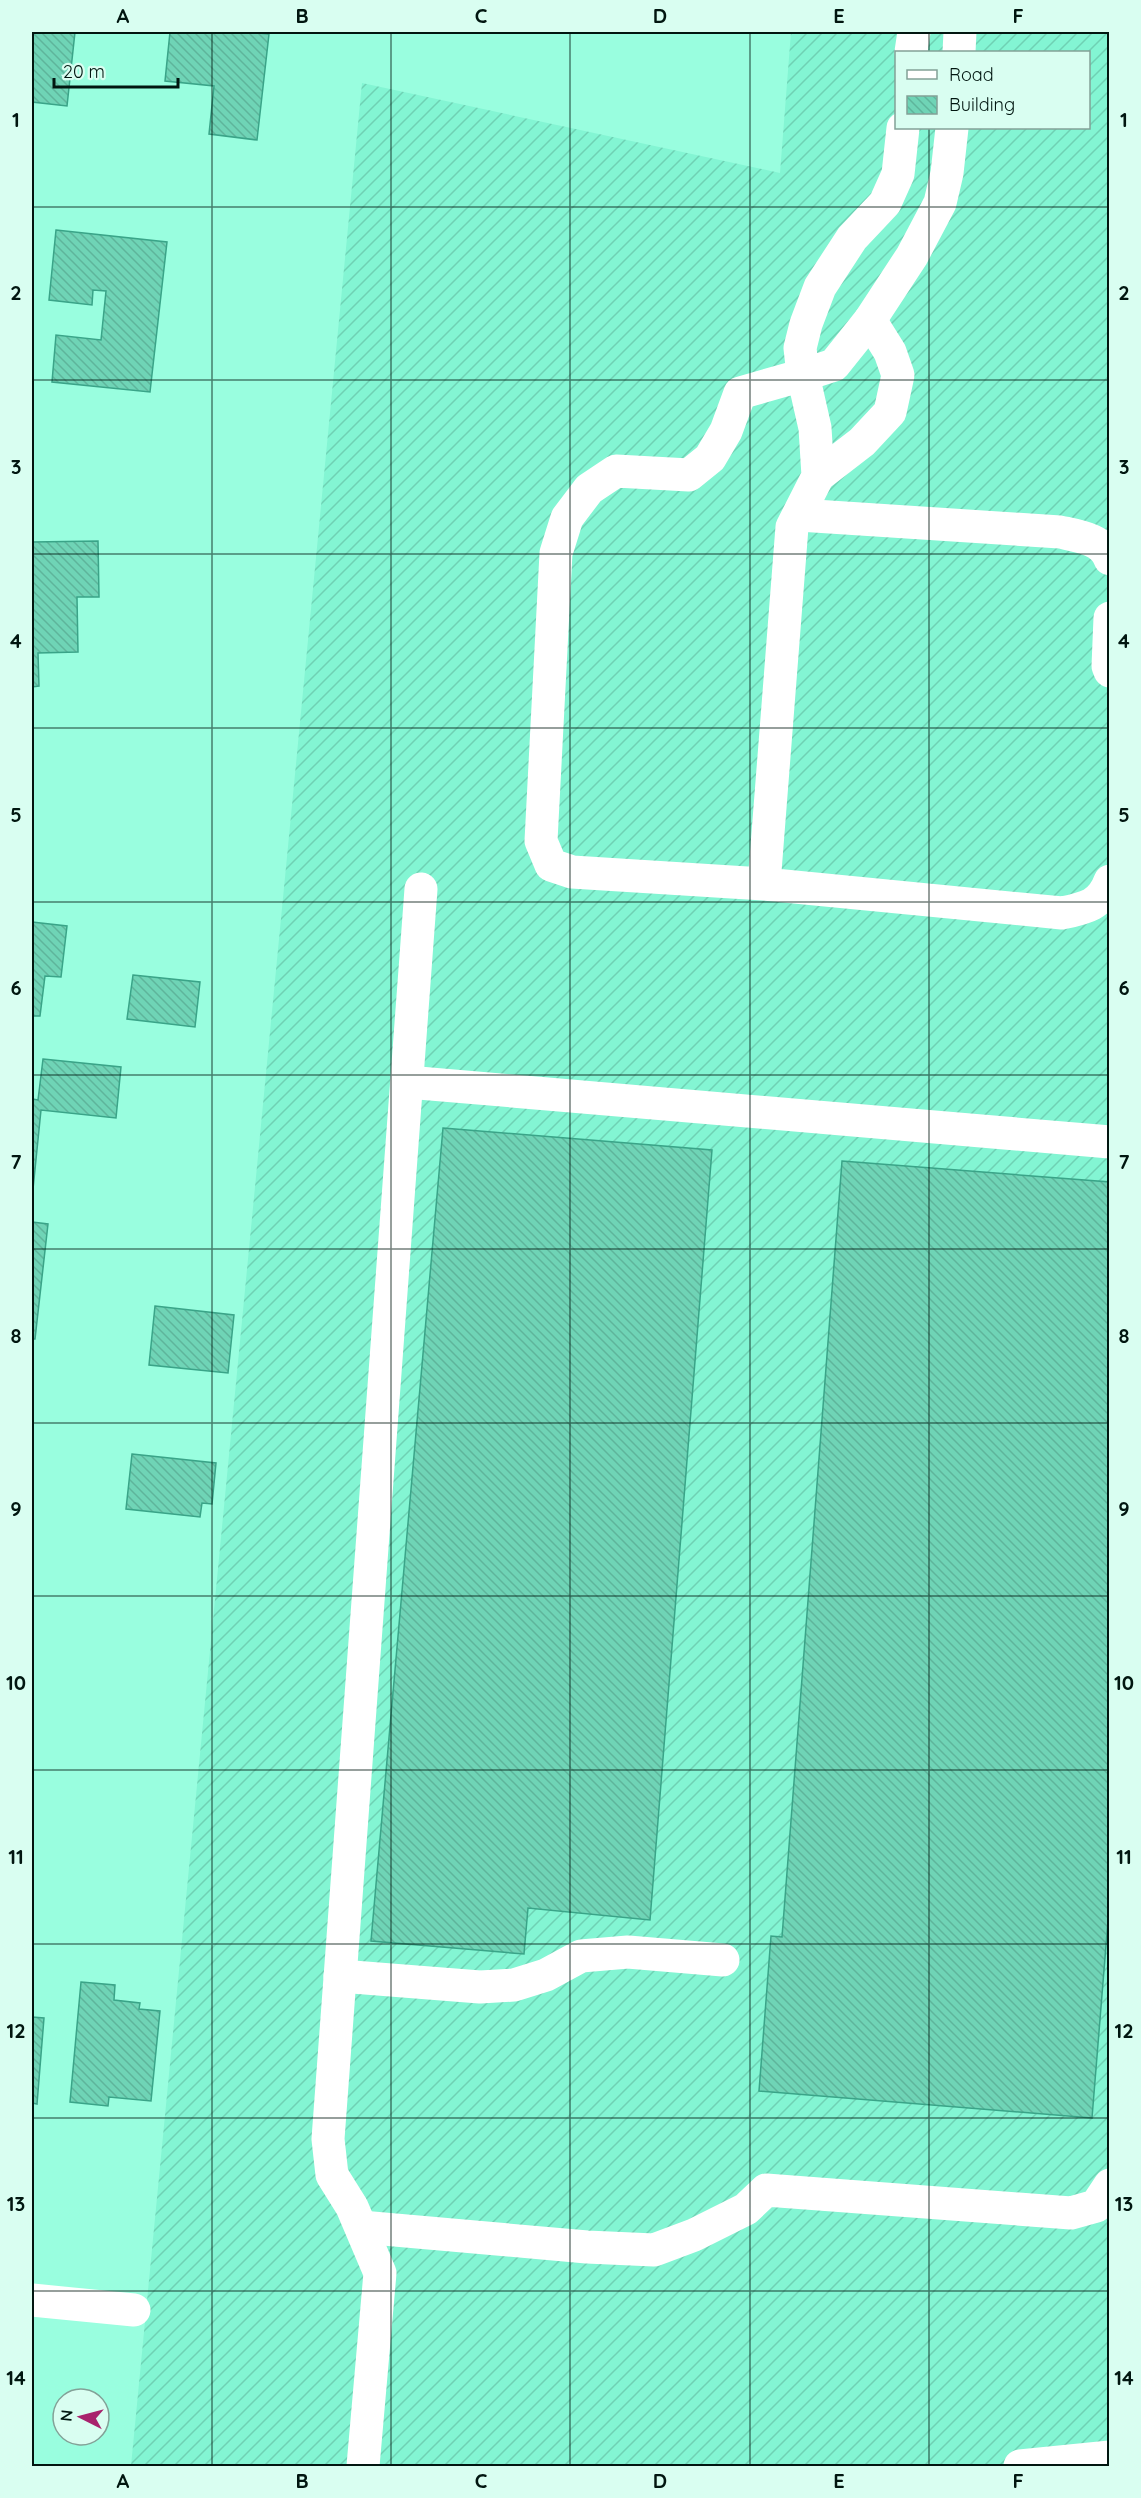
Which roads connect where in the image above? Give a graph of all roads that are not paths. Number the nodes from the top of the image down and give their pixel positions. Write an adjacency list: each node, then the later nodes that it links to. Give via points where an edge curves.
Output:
1 (914, 32): 3 (street)
2 (960, 32): 4 (street)
3 (911, 51)
4 (959, 51)
5 (903, 129): 8 (street, via 898,174 885,203 852,238 820,287 800,348)
6 (952, 129): 7 (street, via 939,203 912,256)
7 (870, 320): 8 (street, via 834,365); 9 (street, via 890,352 898,375 890,412 862,442)
8 (803, 375): 9 (street, via 815,428); 15 (street, via 740,393 726,431 710,458 689,475 616,471 589,489 567,518 556,553 541,841 551,865 572,872)
9 (818, 476): 10 (street)
10 (799, 515): 11 (street, via 1060,532 1086,537 1107,550); 15 (street, via 792,527)
11 (1110, 559)
12 (1110, 618): 13 (street)
13 (1110, 672)
14 (1110, 881): 15 (street, via 1089,908 1062,913)
15 (764, 884)
16 (421, 889): 17 (street)
17 (407, 1082): 18 (street); 20 (street)
18 (1110, 1142)
19 (723, 1960): 20 (street, via 628,1952 581,1956 546,1976 514,1985 480,1987)
20 (340, 1976): 22 (street, via 328,2139 332,2175)
21 (1110, 2185): 22 (street, via 1096,2206 1071,2213 766,2190 746,2210 654,2250)
22 (361, 2227): 26 (street, via 380,2273)
23 (32, 2300): 24 (street)
24 (134, 2310)
25 (1110, 2457): 27 (street)
26 (363, 2466)
27 (1020, 2466)

